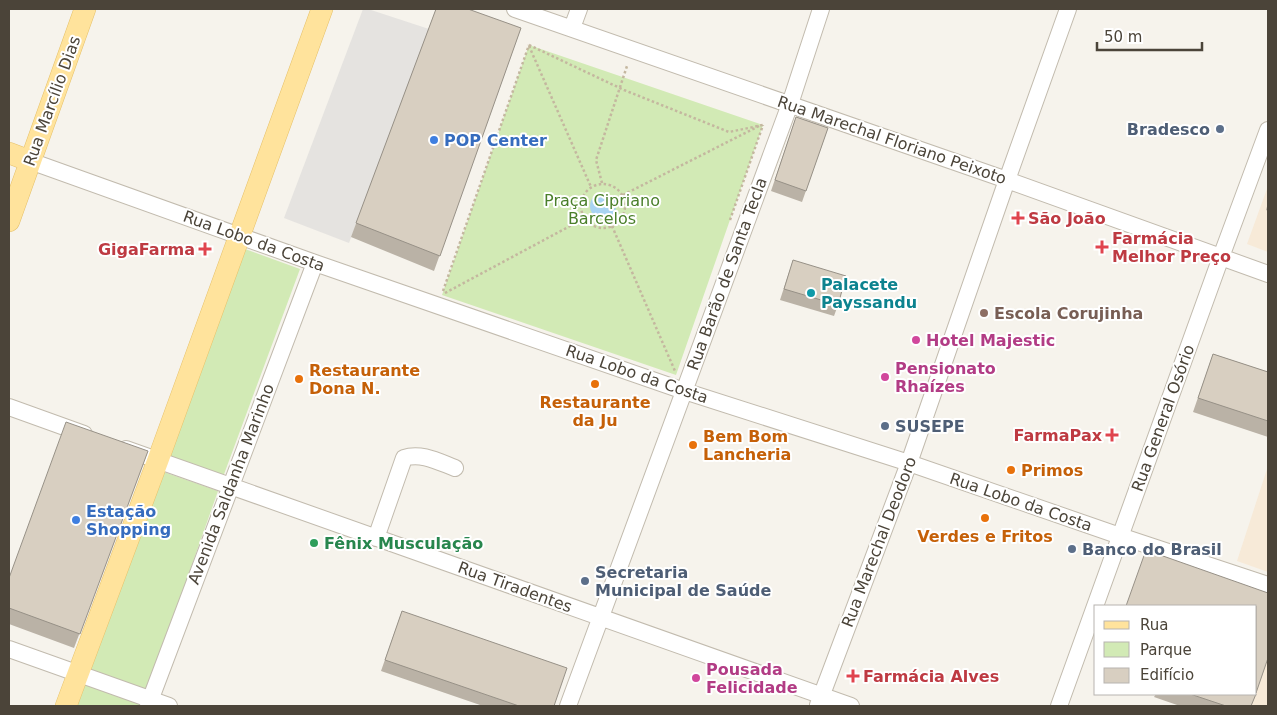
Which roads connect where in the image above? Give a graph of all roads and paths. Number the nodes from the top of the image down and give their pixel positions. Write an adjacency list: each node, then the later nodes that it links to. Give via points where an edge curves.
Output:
1 (85, 9): 15 (main road, Rua Marcílio Dias)
2 (322, 9): 24 (main road)
3 (515, 9): 7 (street, Rua Marechal Floriano Peixoto)
4 (579, 9): 7 (street)
5 (821, 9): 11 (street, Rua Barão de Santa Tecla)
6 (1068, 9): 16 (street, Rua Marechal Deodoro)
7 (572, 28): 11 (street, Rua Marechal Floriano Peixoto)
8 (529, 45): 10 (path); 18 (path); 28 (path)
9 (627, 66): 10 (path)
10 (620, 88): 12 (path, via 729,132); 17 (path, via 596,160)
11 (790, 104): 16 (street, Rua Marechal Floriano Peixoto); 33 (street, Rua Barão de Santa Tecla)
12 (763, 124): 19 (path); 23 (path)
13 (1268, 130): 25 (street, Rua General Osório)
14 (9, 154): 15 (main road, Rua Lobo da Costa)
15 (30, 161): 21 (main road, Rua Marcílio Dias); 24 (street, Rua Lobo da Costa)
16 (1007, 180): 25 (street, Rua Marechal Floriano Peixoto); 36 (street, Rua Marechal Deodoro)
17 (602, 183): 18 (path); 19 (path, via 616,187)
18 (592, 187): 20 (path, via 581,201)
19 (623, 195): 22 (path, via 625,212)
20 (585, 218): 22 (path, via 594,226); 28 (path)
21 (9, 221)
22 (612, 226): 32 (path)
23 (727, 226)
24 (240, 236): 26 (street, Rua Lobo da Costa); 35 (main road)
25 (1221, 257): 27 (street, Rua Marechal Floriano Peixoto); 39 (street, Rua General Osório)
26 (314, 263): 33 (street, Rua Lobo da Costa); 38 (street, Avenida Saldanha Marinho)
27 (1268, 274)
28 (442, 295): 29 (path)
29 (452, 298)
30 (679, 365): 32 (path)
31 (667, 372): 32 (path)
32 (676, 375)
33 (684, 391): 36 (street, Rua Lobo da Costa); 44 (street, Rua Barão de Santa Tecla)
34 (9, 407): 35 (street, Rua Tiradentes)
35 (158, 460): 38 (street, Rua Tiradentes); 46 (main road)
36 (909, 463): 39 (street, Rua Lobo da Costa); 47 (street, Rua Marechal Deodoro)
37 (455, 468): 40 (street, via 422,456 404,458)
38 (231, 486): 40 (street, Rua Tiradentes); 48 (street, Avenida Saldanha Marinho)
39 (1120, 536): 41 (street, Rua Lobo da Costa); 42 (street, Rua General Osório)
40 (376, 538): 44 (street, Rua Tiradentes)
41 (1268, 585)
42 (1095, 605)
43 (1094, 607): 53 (street, Rua General Osório)
44 (600, 618): 47 (street, Rua Tiradentes); 51 (street, Rua Barão de Santa Tecla)
45 (9, 649): 46 (street)
46 (78, 674): 48 (street); 49 (main road)
47 (819, 701): 52 (street, Rua Tiradentes)
48 (150, 703): 50 (street)
49 (66, 706)
50 (169, 706)
51 (568, 706)
52 (852, 706)
53 (1058, 706)

